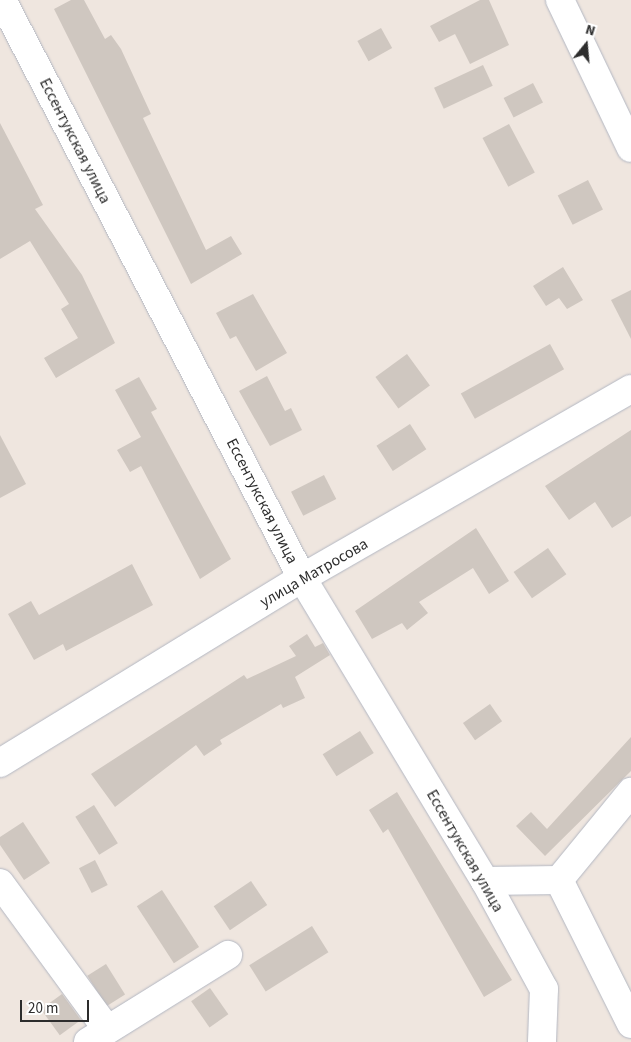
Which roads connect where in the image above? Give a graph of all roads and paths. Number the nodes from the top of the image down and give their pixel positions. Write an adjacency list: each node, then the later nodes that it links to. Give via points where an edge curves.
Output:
1 (2, 0): 5 (street, Ессентукская улица)
2 (560, 0): 3 (street)
3 (631, 148)
4 (631, 389): 5 (street, улица Матросова)
5 (302, 578): 6 (street, улица Матросова); 9 (street, Ессентукская улица)
6 (0, 763)
7 (631, 792): 8 (street)
8 (559, 880): 9 (street); 12 (street)
9 (485, 881): 15 (street, Ессентукская улица, via 544,989)
10 (0, 883): 14 (street)
11 (228, 955): 14 (street)
12 (624, 989): 13 (street)
13 (631, 1024)
14 (98, 1036)
15 (542, 1042)

